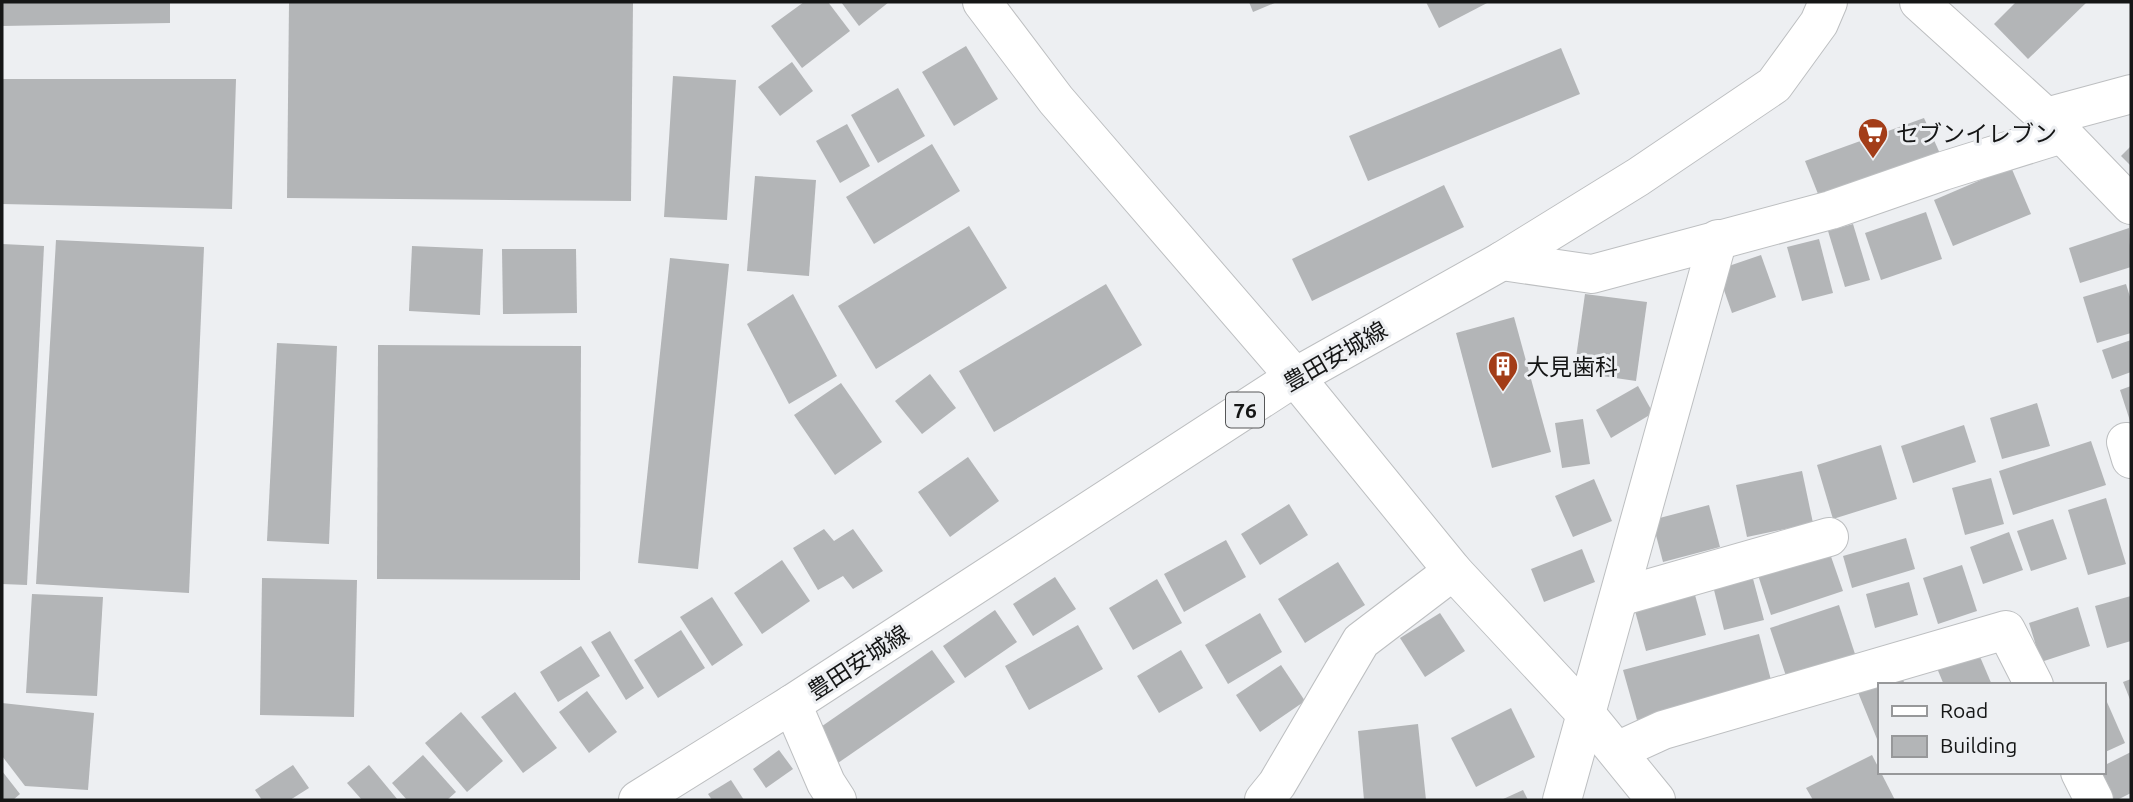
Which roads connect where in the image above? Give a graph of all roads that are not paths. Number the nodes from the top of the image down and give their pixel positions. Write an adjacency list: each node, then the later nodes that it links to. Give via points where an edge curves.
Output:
1 (982, 2): 9 (street, via 1056,100)
2 (1828, 2): 8 (street, 豊田安城線 / 76, via 1819,23 1774,85 1639,177)
3 (1919, 2): 5 (street)
4 (2131, 94): 5 (street)
5 (2054, 126): 6 (street); 7 (street, via 1832,210)
6 (2131, 205)
7 (1718, 239): 8 (street, via 1592,274); 12 (street)
8 (1502, 261): 9 (street, 豊田安城線 / 76)
9 (1295, 377): 11 (street); 14 (street, 豊田安城線 / 76)
10 (1829, 537): 12 (street)
11 (1453, 571): 15 (street); 20 (street, via 1361,641)
12 (1619, 597): 15 (street)
13 (2033, 683): 16 (street, via 2006,630 1663,730)
14 (792, 704): 18 (street, 豊田安城線 / 76); 19 (street)
15 (1587, 714): 16 (street); 21 (street)
16 (1617, 751): 22 (street)
17 (2081, 774): 23 (street)
18 (638, 800)
19 (837, 800)
20 (1264, 800)
21 (1562, 800)
22 (1656, 800)
23 (2094, 800)

